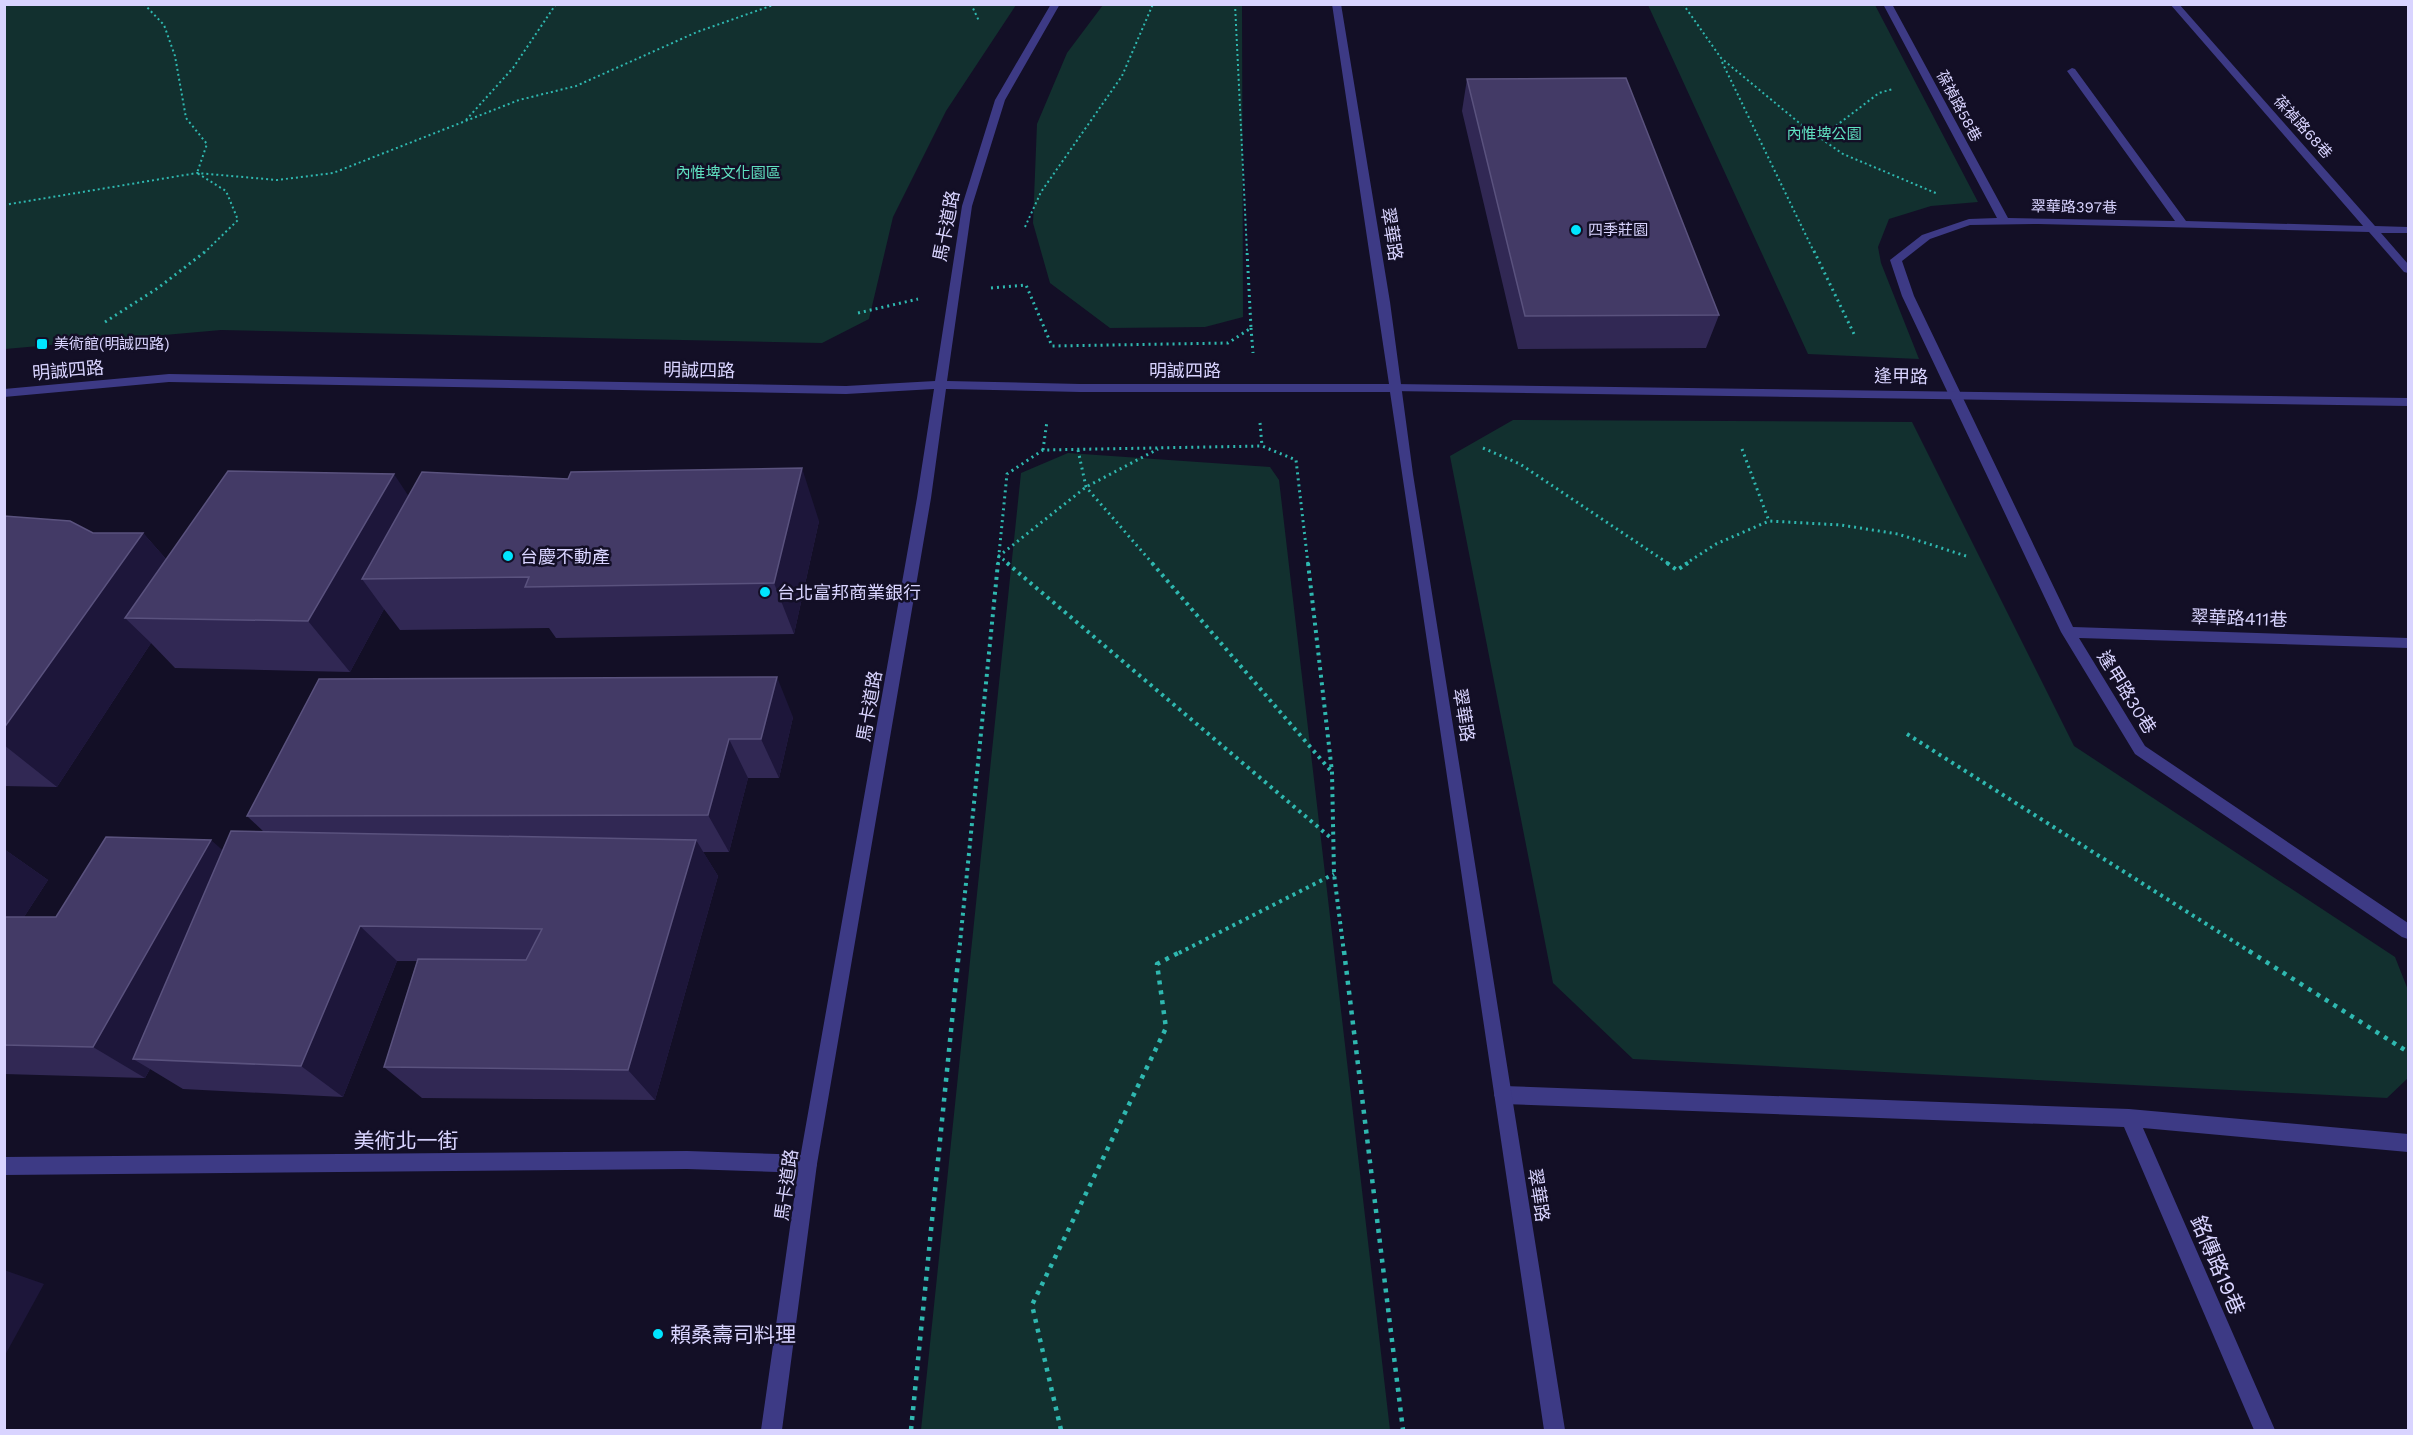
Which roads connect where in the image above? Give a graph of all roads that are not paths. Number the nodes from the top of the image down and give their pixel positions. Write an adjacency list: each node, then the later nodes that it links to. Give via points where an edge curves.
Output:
1 (1056, 4): 11 (street, 馬卡道路, via 1000,100 967,206)
2 (1336, 4): 12 (street, 翠華路)
3 (1887, 4): 6 (street, 葆禎路58巷)
4 (2174, 4): 8 (street, 葆禎路68巷)
5 (2072, 71): 7 (street)
6 (2004, 222): 7 (street, 翠華路397巷); 14 (street, 翠華路397巷, via 1969,222 1926,237 1896,261)
7 (2183, 225): 8 (street, 翠華路397巷)
8 (2374, 229): 9 (street, 翠華路397巷); 10 (street, 葆禎路68巷)
9 (2409, 230)
10 (2409, 270)
11 (940, 385): 12 (street, 明誠四路); 13 (street, 明誠四路, via 817,390 169,378); 22 (street, 馬卡道路, via 924,498)
12 (1394, 388): 14 (street, 逢甲路); 19 (street, 翠華路)
13 (4, 393)
14 (1954, 395): 15 (street, 逢甲路); 16 (street, 逢甲路30巷)
15 (2409, 402)
16 (2068, 632): 17 (street, 翠華路411巷); 18 (street, 逢甲路30巷, via 2140,750)
17 (2409, 644)
18 (2409, 932)
19 (1503, 1095): 20 (street); 25 (street, 翠華路)
20 (2129, 1118): 21 (street); 26 (street, 銘傳路19巷)
21 (2409, 1143)
22 (808, 1164): 23 (street, 美術北一街, via 675,1160); 24 (street, 馬卡道路)
23 (4, 1166)
24 (772, 1431)
25 (1555, 1431)
26 (2264, 1431)

